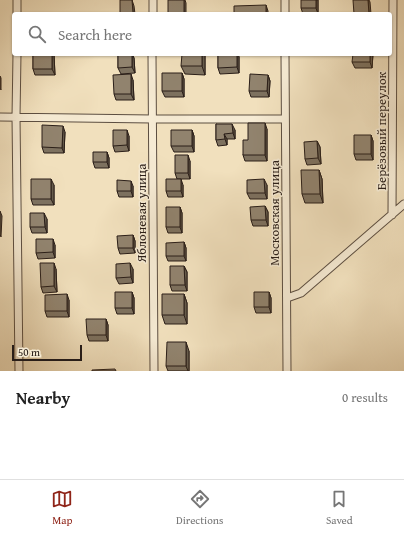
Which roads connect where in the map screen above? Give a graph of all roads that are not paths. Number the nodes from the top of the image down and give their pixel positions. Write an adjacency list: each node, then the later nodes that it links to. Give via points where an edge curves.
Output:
1 (17, 0): 5 (street)
2 (153, 0): 6 (street)
3 (285, 0): 7 (street)
4 (393, 0): 16 (street, Берёзовый переулок)
5 (17, 12)
6 (153, 12)
7 (285, 12)
8 (16, 56): 12 (street)
9 (152, 56): 14 (street, Яблоневая улица)
10 (285, 56): 13 (street, Московская улица)
11 (0, 117): 12 (street)
12 (16, 117): 14 (street); 18 (street)
13 (286, 118): 14 (street); 17 (street, Московская улица)
14 (152, 119): 19 (street, Яблоневая улица)
15 (404, 204): 16 (street)
16 (392, 215): 17 (street, via 301,293)
17 (287, 298): 20 (street, Московская улица)
18 (19, 371)
19 (154, 371)
20 (287, 371)

